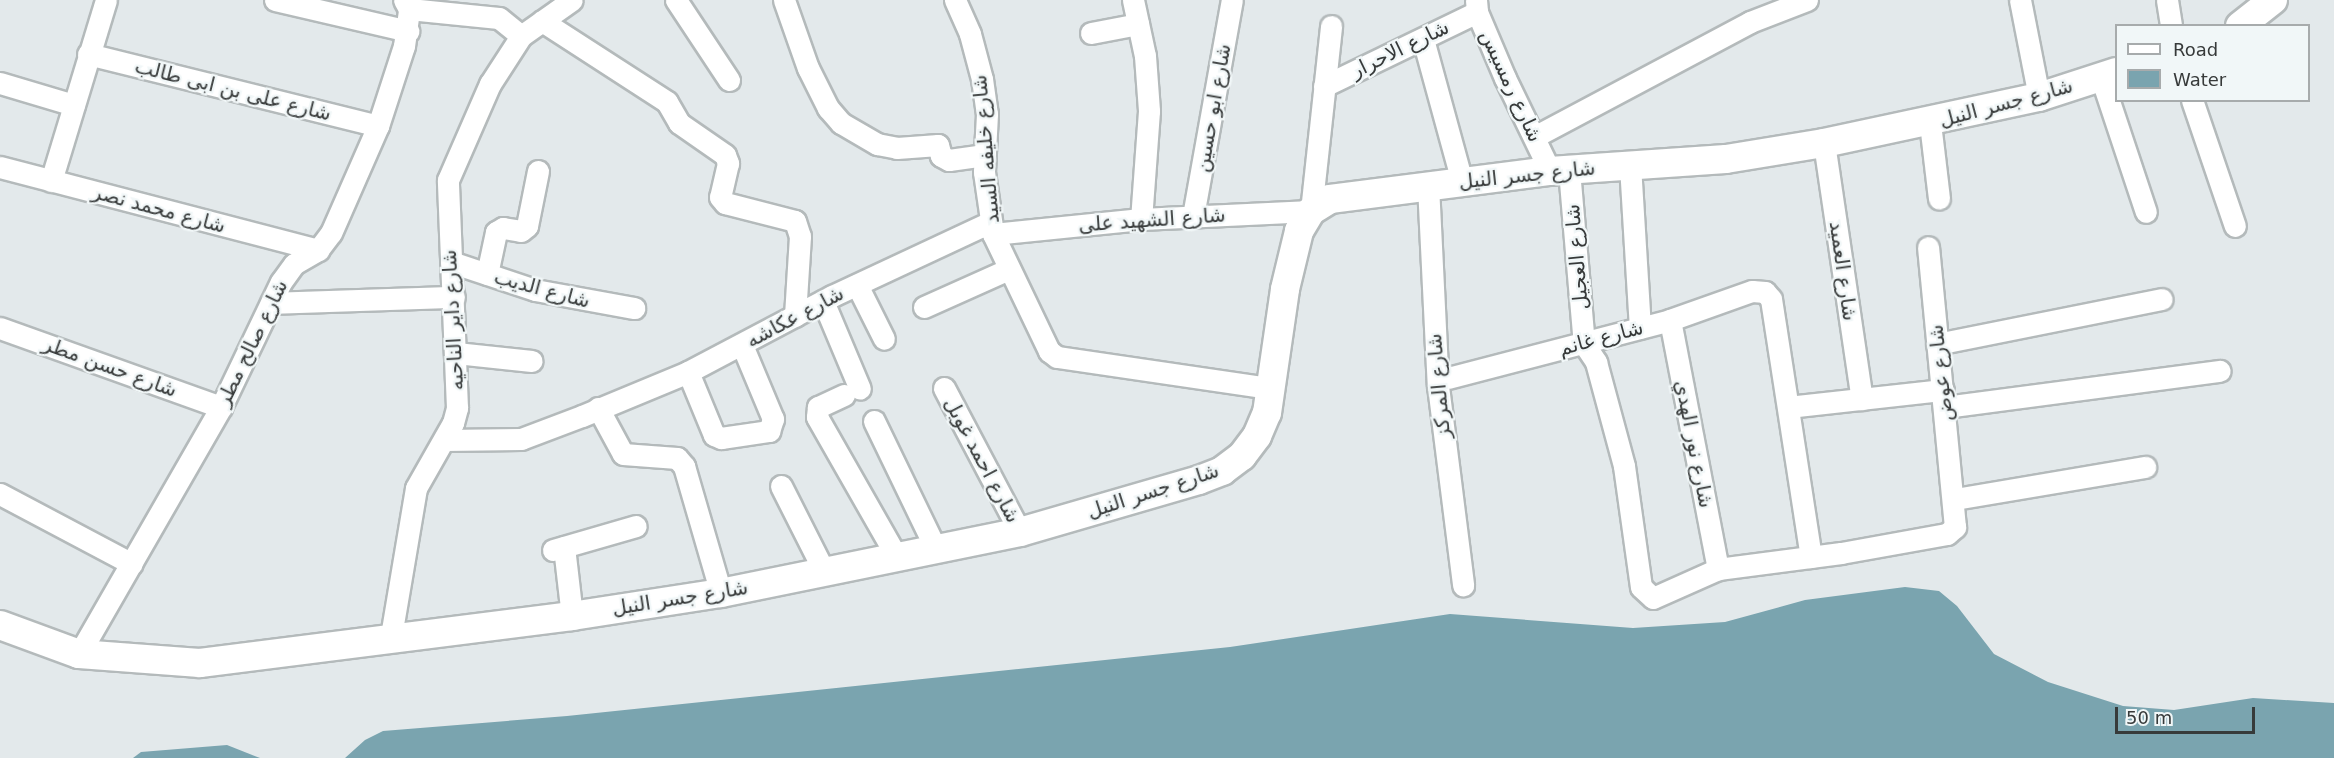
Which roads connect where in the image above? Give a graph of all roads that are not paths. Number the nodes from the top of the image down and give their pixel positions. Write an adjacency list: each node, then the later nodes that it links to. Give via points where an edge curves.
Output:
1 (106, 0): 26 (street)
2 (275, 0): 22 (street)
3 (572, 0): 17 (street, شارع داير الناحيه)
4 (676, 0): 28 (street)
5 (784, 0): 40 (street, via 808,68 828,108 841,123 877,144 897,148 938,145 941,156 949,160)
6 (955, 0): 40 (street, شارع خليفه السيد, via 970,34 982,79 987,114)
7 (1133, 0): 18 (street)
8 (1233, 0): 51 (street, شارع ابو حسين)
9 (1807, 0): 15 (street)
10 (2020, 0): 31 (street)
11 (2167, 0): 19 (street)
12 (2273, 0): 20 (street)
13 (406, 4): 16 (street); 22 (street, شارع صالح مطر)
14 (1476, 6): 25 (street, شارع الاحرار); 38 (street, شارع رمسيس)
15 (1772, 6): 38 (street)
16 (467, 8): 24 (street, via 499,18)
17 (542, 21): 24 (street, شارع داير الناحيه); 67 (street, via 667,102 679,123 725,155 728,163 720,197 725,202 795,221 800,230)
18 (1138, 24): 23 (street); 52 (street, via 1149,111)
19 (2171, 24)
20 (2243, 24)
21 (1331, 26): 30 (street)
22 (408, 31): 37 (street, شارع صالح مطر)
23 (1091, 33)
24 (521, 36): 57 (street, شارع داير الناحيه, via 490,84 448,180)
25 (1423, 39): 30 (street, شارع الاحرار); 46 (street)
26 (88, 54): 35 (street); 37 (street, شارع على بن ابى طالب)
27 (2109, 75): 31 (street, شارع جسر النيل); 32 (street)
28 (729, 80)
29 (0, 83): 35 (street)
30 (1324, 86): 49 (street)
31 (2039, 97): 36 (street, شارع جسر النيل)
32 (2115, 97)
33 (2116, 102): 50 (street)
34 (2193, 102): 53 (street)
35 (74, 105): 45 (street)
36 (1930, 123): 39 (street, شارع جسر النيل); 48 (street)
37 (378, 126): 56 (street, شارع صالح مطر, via 331,232)
38 (1534, 137): 44 (street, شارع رمسيس)
39 (1824, 143): 41 (street, شارع جسر النيل, via 1726,159); 83 (street, شارع العميد)
40 (985, 155): 54 (street, شارع خليفه السيد)
41 (1630, 165): 44 (street, شارع جسر النيل); 70 (street)
42 (0, 167): 45 (street, شارع محمد نصر)
43 (538, 171): 59 (street, via 527,226 521,231 503,228 496,232)
44 (1560, 171): 46 (street, شارع جسر النيل); 72 (street, شارع العجيل)
45 (51, 181): 56 (street, شارع محمد نصر)
46 (1462, 182): 47 (street, شارع جسر النيل)
47 (1428, 185): 49 (street, شارع جسر النيل, via 1340,195); 101 (street, شارع المركز, via 1438,386)
48 (1939, 198)
49 (1311, 212): 51 (street, شارع الشهيد على); 81 (street, شارع جسر النيل, via 1295,242)
50 (2146, 212)
51 (1193, 216): 52 (street, شارع الشهيد على)
52 (1142, 219): 54 (street, شارع الشهيد على)
53 (2235, 226)
54 (992, 228): 58 (street, شارع خليفه السيد); 60 (street, شارع عكاشه)
55 (1928, 247): 73 (street, شارع عوض)
56 (318, 250): 64 (street, شارع صالح مطر, via 287,272)
57 (452, 262): 59 (street, شارع الديب); 61 (street, شارع داير الناحيه)
58 (1009, 269): 65 (street); 81 (street, شارع خليفه السيد, via 1041,340 1057,357)
59 (487, 274): 66 (street, شارع الديب, via 546,293)
60 (857, 285): 63 (street, شارع عكاشه); 71 (street)
61 (454, 297): 64 (street); 75 (street, شارع داير الناحيه)
62 (2163, 299): 73 (street)
63 (823, 301): 67 (street, شارع عكاشه); 96 (street, via 852,392 818,407 816,417)
64 (271, 303): 84 (street, شارع صالح مطر)
65 (924, 307)
66 (634, 308)
67 (795, 316): 74 (street, شارع عكاشه)
68 (1670, 320): 70 (street, شارع غانم); 85 (street, شارع غانم, via 1752,291 1765,292 1771,299); 99 (street, شارع نور الهدي)
69 (0, 328): 84 (street, شارع حسن مطر)
70 (1640, 328): 72 (street, شارع غانم)
71 (884, 339)
72 (1584, 344): 79 (street, شارع غانم); 99 (street, شارع عوض, via 1596,362 1624,466 1643,591 1653,598 1661,597)
73 (1937, 344): 82 (street, شارع عوض)
74 (742, 345): 78 (street, شارع عكاشه); 78 (street, via 773,418 769,432 721,438 714,435)
75 (456, 353): 76 (street); 88 (street, شارع داير الناحيه, via 457,408)
76 (532, 361)
77 (2220, 371): 82 (street)
78 (688, 372): 86 (street, شارع عكاشه, via 646,379)
79 (1448, 378)
80 (944, 388): 94 (street, شارع احمد غويل)
81 (1270, 388): 94 (street, شارع جسر النيل, via 1267,413 1257,436 1242,456 1222,471)
82 (1944, 398): 83 (street); 92 (street, شارع عوض)
83 (1862, 399): 85 (street)
84 (221, 407): 98 (street, شارع صالح مطر)
85 (1788, 407): 97 (street)
86 (598, 408): 88 (street, شارع عكاشه, via 521,440); 102 (street, via 623,454 677,458 684,466)
87 (874, 421): 95 (street)
88 (444, 440): 105 (street, شارع داير الناحيه, via 416,488)
89 (2145, 467): 92 (street)
90 (780, 486): 100 (street)
91 (0, 494): 98 (street)
92 (1955, 499): 97 (street, شارع عوض, via 1957,523 1947,534)
93 (636, 526): 103 (street, via 558,548)
94 (1020, 532): 95 (street, شارع جسر النيل)
95 (936, 549): 96 (street, شارع جسر النيل)
96 (897, 556): 100 (street, شارع جسر النيل)
97 (1811, 557): 99 (street, شارع عوض)
98 (132, 564): 106 (street, شارع صالح مطر)
99 (1718, 569)
100 (824, 571): 102 (street, شارع جسر النيل)
101 (1463, 585)
102 (721, 593): 103 (street, شارع جسر النيل)
103 (572, 616): 105 (street, شارع جسر النيل)
104 (0, 625): 106 (street, شارع جسر النيل)
105 (391, 636): 106 (street, شارع جسر النيل, via 200,663)
106 (79, 654)

